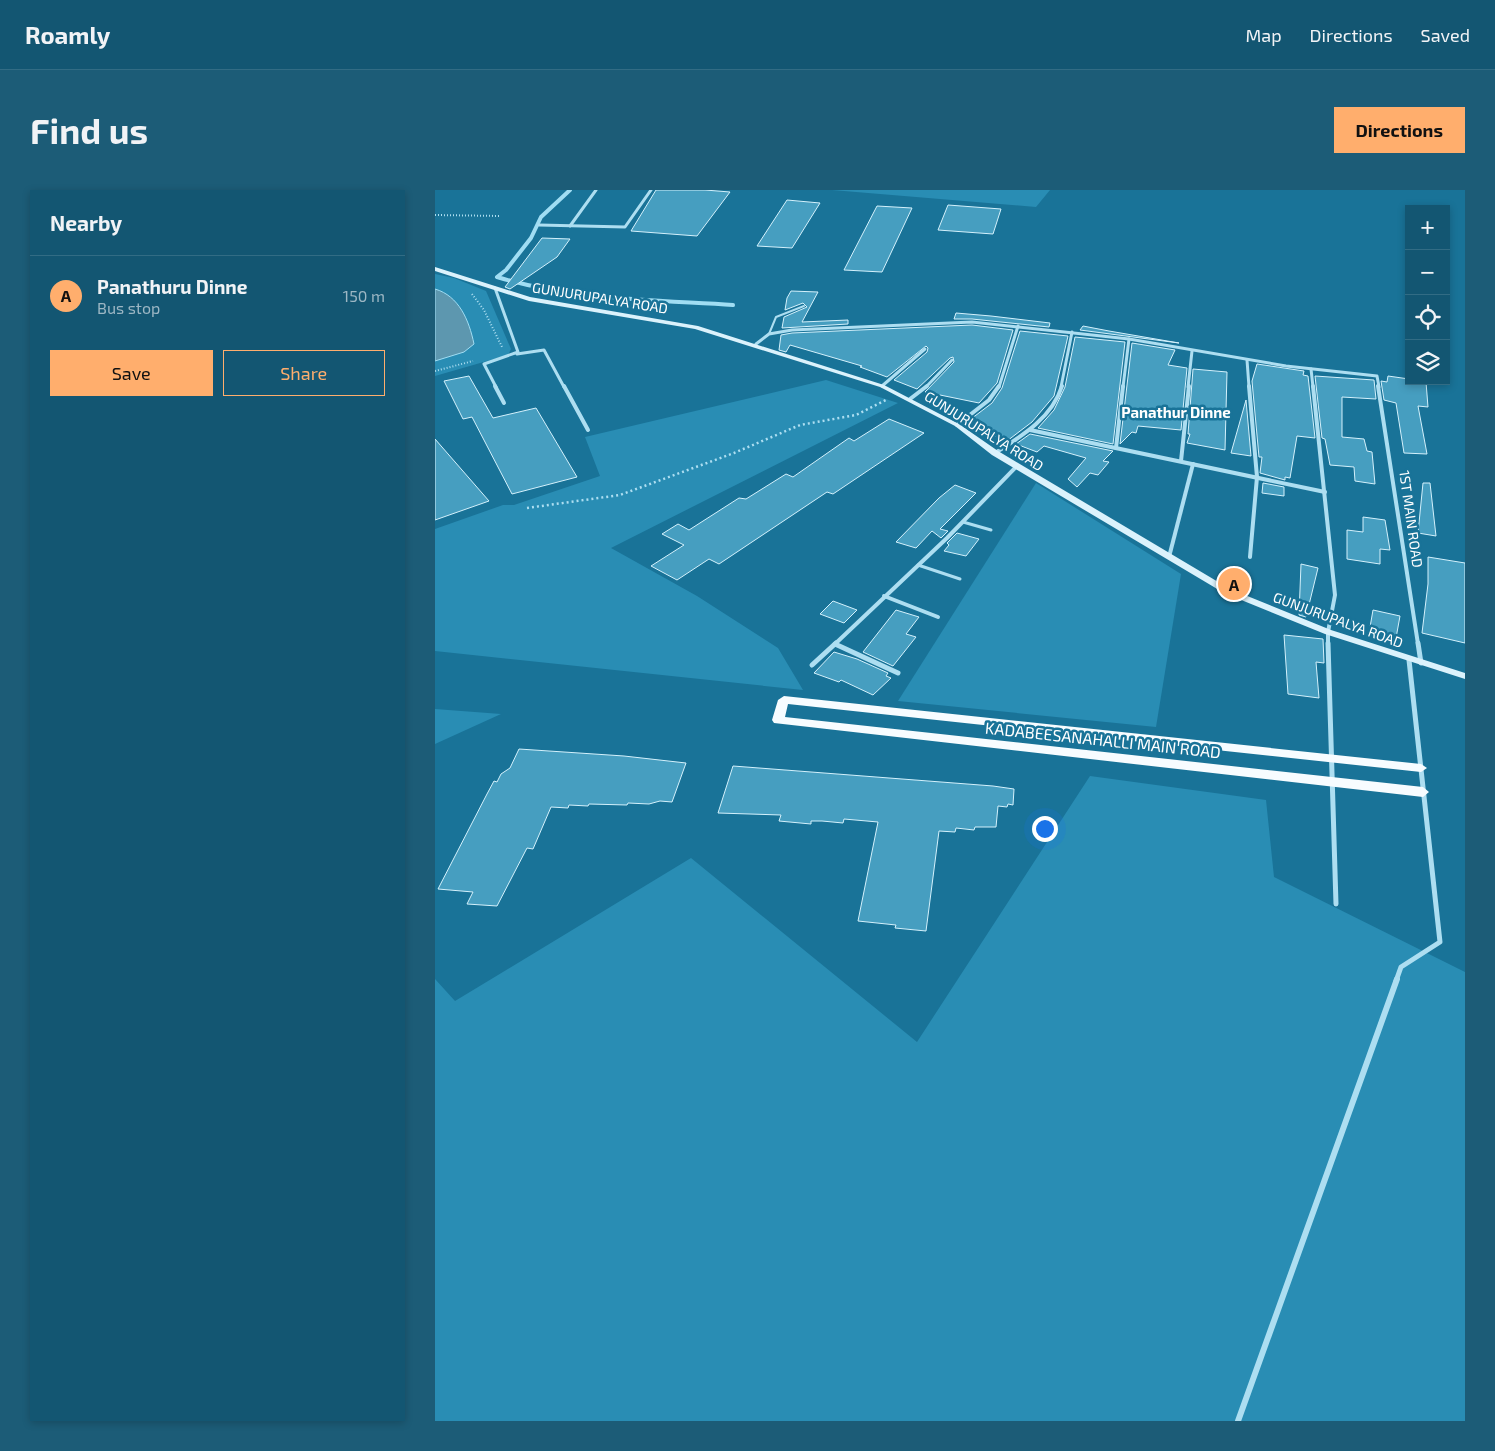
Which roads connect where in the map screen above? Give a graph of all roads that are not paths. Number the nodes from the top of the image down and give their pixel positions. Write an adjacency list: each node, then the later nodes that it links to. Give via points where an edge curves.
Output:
1 (596, 190): 4 (street)
2 (651, 190): 4 (street, via 625,227)
3 (539, 225): 4 (street)
4 (570, 226)
5 (435, 269): 6 (street, GUNJURUPALYA ROAD)
6 (495, 288): 12 (street, GUNJURUPALYA ROAD, via 529,299 696,327); 15 (street, via 518,352)
7 (804, 306): 10 (lane, via 776,317)
8 (1018, 326): 9 (street); 10 (street, via 972,322 919,323); 22 (street, via 997,390)
9 (1072, 332): 11 (street); 24 (street, via 1062,384 1053,406)
10 (769, 334): 12 (street)
11 (1129, 339): 14 (street); 25 (street)
12 (755, 344): 19 (street, GUNJURUPALYA ROAD)
13 (925, 349): 19 (street)
14 (1191, 351): 17 (street); 27 (street)
15 (516, 354): 21 (street, via 484,364); 23 (street, via 545,350)
16 (952, 360): 20 (street, via 932,382)
17 (1247, 360): 18 (street); 30 (street)
18 (1311, 369): 31 (street); 43 (street, 1ST MAIN ROAD, via 1374,374 1379,378)
19 (882, 386): 20 (street, GUNJURUPALYA ROAD)
20 (910, 399): 22 (street, GUNJURUPALYA ROAD)
21 (504, 403)
22 (957, 426): 26 (street, GUNJURUPALYA ROAD)
23 (588, 430)
24 (1030, 430): 25 (street); 26 (street)
25 (1116, 448): 27 (street)
26 (995, 453): 29 (street, GUNJURUPALYA ROAD)
27 (1181, 461): 28 (street)
28 (1193, 464): 30 (street); 34 (street)
29 (1017, 466): 32 (street); 34 (street, GUNJURUPALYA ROAD)
30 (1257, 477): 31 (street); 35 (street)
31 (1325, 492): 40 (street, via 1335,595)
32 (963, 522): 33 (lane); 36 (street)
33 (991, 530)
34 (1169, 557): 40 (street, GUNJURUPALYA ROAD, via 1227,591)
35 (1250, 557)
36 (918, 565): 37 (lane); 38 (street)
37 (960, 579)
38 (884, 596): 39 (street); 41 (street)
39 (937, 617)
40 (1328, 632): 42 (street, GUNJURUPALYA ROAD); 47 (street)
41 (835, 644): 44 (street); 45 (street)
42 (1409, 660): 43 (street, GUNJURUPALYA ROAD); 48 (street)
43 (1421, 663): 46 (street, GUNJURUPALYA ROAD)
44 (812, 665)
45 (898, 673)
46 (1465, 676)
47 (1331, 759): 48 (main road, KADABEESANAHALLI MAIN ROAD); 49 (street); 49 (main road, KADABEESANAHALLI MAIN ROAD, via 784,700 778,720)
48 (1421, 768): 50 (street)
49 (1332, 783): 50 (main road, KADABEESANAHALLI MAIN ROAD); 51 (street)
50 (1423, 792): 52 (street, via 1440,942 1401,967)
51 (1336, 904)
52 (1238, 1421)

